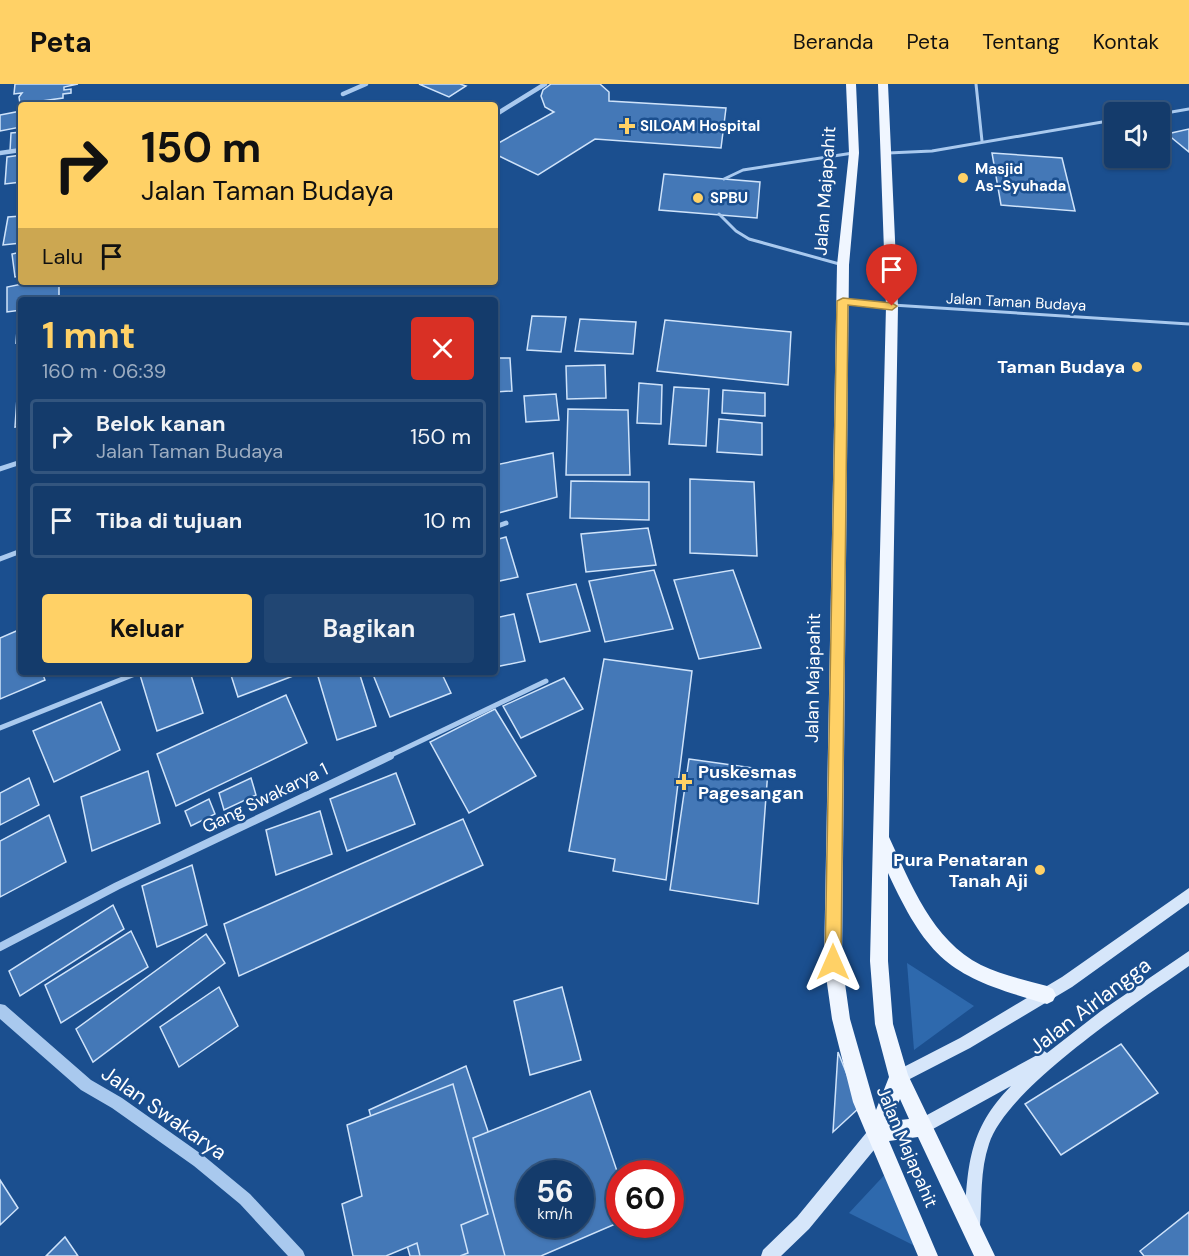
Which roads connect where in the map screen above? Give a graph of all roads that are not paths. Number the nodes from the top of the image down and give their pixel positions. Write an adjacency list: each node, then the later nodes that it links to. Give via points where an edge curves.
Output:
1 (366, 84): 6 (street)
2 (545, 84): 9 (street)
3 (851, 84): 14 (main road, Jalan Majapahit)
4 (883, 84): 15 (main road, Jalan Majapahit)
5 (976, 84): 11 (lane)
6 (343, 94)
7 (1189, 109): 8 (lane)
8 (1170, 112)
9 (498, 113)
10 (1104, 122): 11 (lane)
11 (982, 141): 15 (lane, via 932,151)
12 (18, 150): 13 (street)
13 (0, 153)
14 (854, 153): 16 (lane, via 743,170); 18 (main road, Jalan Majapahit)
15 (888, 153): 20 (main road, Jalan Majapahit)
16 (724, 179)
17 (720, 214): 18 (lane, via 749,239)
18 (843, 265): 19 (main road, Jalan Majapahit)
19 (843, 301): 20 (lane, Jalan Taman Budaya); 40 (main road, Jalan Majapahit, via 833,962 850,1060)
20 (892, 306): 21 (lane, Jalan Taman Budaya); 31 (main road, Jalan Majapahit)
21 (1189, 324)
22 (18, 463): 23 (street)
23 (0, 469)
24 (506, 523): 25 (street)
25 (498, 526)
26 (18, 552): 27 (street)
27 (0, 559)
28 (132, 675): 30 (street)
29 (546, 681): 33 (street, Gang Swakarya 1, via 117,886)
30 (0, 728)
31 (880, 837): 35 (main road, via 914,905 944,946 964,965); 38 (main road, Jalan Majapahit, via 879,961 884,1024)
32 (1189, 895): 35 (main road, Jalan Airlangga)
33 (0, 947)
34 (1189, 958): 37 (main road, Jalan Airlangga)
35 (1047, 995): 38 (main road, Jalan Airlangga)
36 (0, 1010): 42 (street, Jalan Swakarya, via 86,1085 199,1161 245,1199)
37 (1066, 1047): 39 (main road); 41 (main road, Jalan Airlangga, via 1018,1089 982,1138)
38 (899, 1077): 39 (main road, Jalan Majapahit); 40 (main road)
39 (922, 1126): 40 (main road); 41 (main road, Jalan Majapahit)
40 (877, 1133): 43 (main road, via 803,1223); 44 (main road, Jalan Majapahit)
41 (972, 1228): 45 (main road, Jalan Majapahit)
42 (298, 1256)
43 (769, 1256)
44 (928, 1256)
45 (985, 1256)

